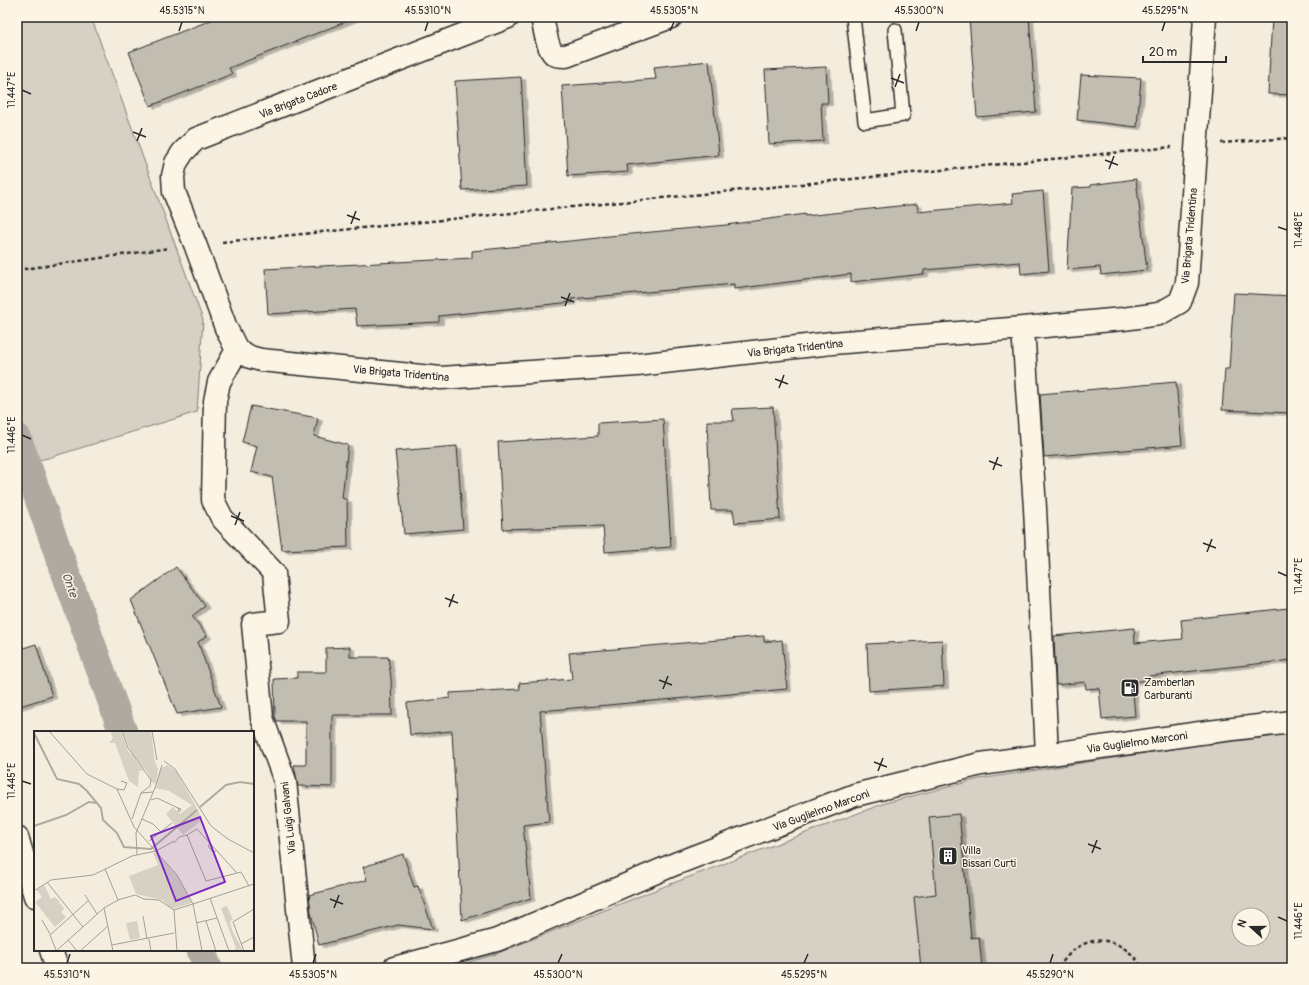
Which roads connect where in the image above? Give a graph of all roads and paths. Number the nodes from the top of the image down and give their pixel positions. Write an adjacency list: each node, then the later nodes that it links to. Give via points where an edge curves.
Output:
1 (508, 17): 9 (street, Via Brigata Cadore, via 196,139 176,163 173,176 174,192)
2 (542, 17): 3 (street, via 550,48 558,56 566,56)
3 (671, 17)
4 (854, 17): 6 (lane, via 865,121 903,115)
5 (1205, 17): 8 (street, Via Brigata Tridentina)
6 (895, 30)
7 (1292, 138): 8 (path)
8 (1197, 145): 9 (path); 11 (street, Via Brigata Tridentina, via 1187,283 1180,302 1159,314)
9 (195, 244): 10 (path); 12 (street, via 226,328)
10 (17, 270)
11 (1023, 328): 12 (street, Via Brigata Tridentina, via 832,343 638,365 441,378 262,360); 14 (street)
12 (237, 350): 19 (street, Via Luigi Galvani, via 219,382 215,402 214,500 222,518 274,573 279,621 253,624 262,718 285,781)
13 (1292, 722): 14 (street, Via Guglielmo Marconi)
14 (1047, 754): 20 (street, Via Guglielmo Marconi, via 981,764 855,796 675,864 497,940)
15 (17, 836): 16 (street)
16 (34, 893)
17 (51, 951): 18 (street)
18 (57, 968)
19 (304, 968)
20 (394, 968)
21 (1059, 968): 22 (path, via 1064,958 1076,947 1090,941 1106,940 1121,945 1133,954)
22 (1142, 968)

